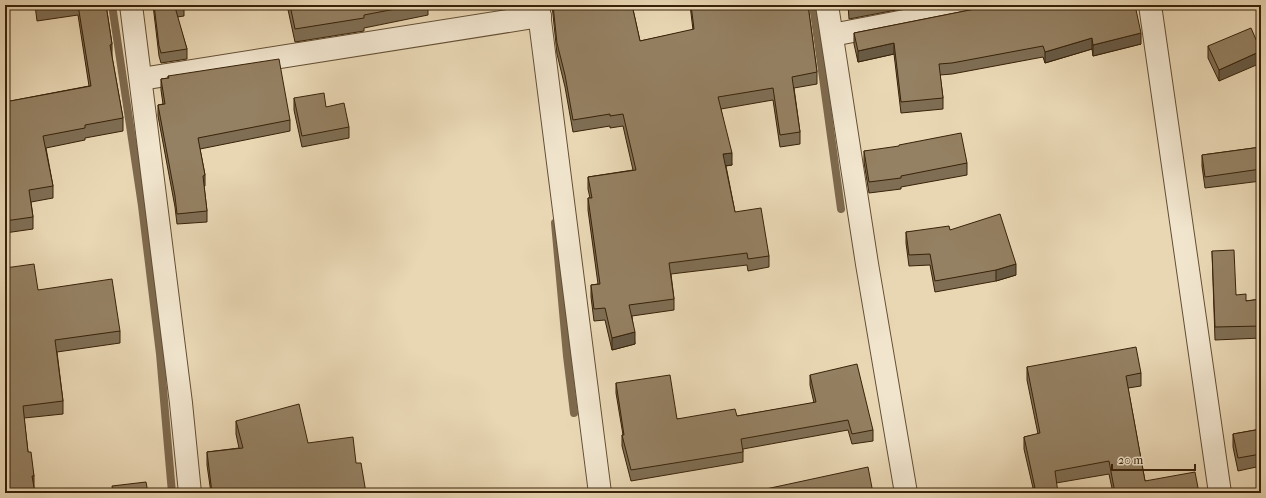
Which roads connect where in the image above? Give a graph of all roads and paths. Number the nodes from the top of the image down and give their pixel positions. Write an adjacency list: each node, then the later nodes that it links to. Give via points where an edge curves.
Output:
1 (131, 5): 7 (street)
2 (827, 5): 6 (street)
3 (988, 5): 6 (street)
4 (1150, 5): 11 (street)
5 (539, 11): 7 (street); 9 (street)
6 (832, 35): 10 (street)
7 (141, 79): 8 (street)
8 (190, 493)
9 (600, 493)
10 (906, 493)
11 (1220, 493)

